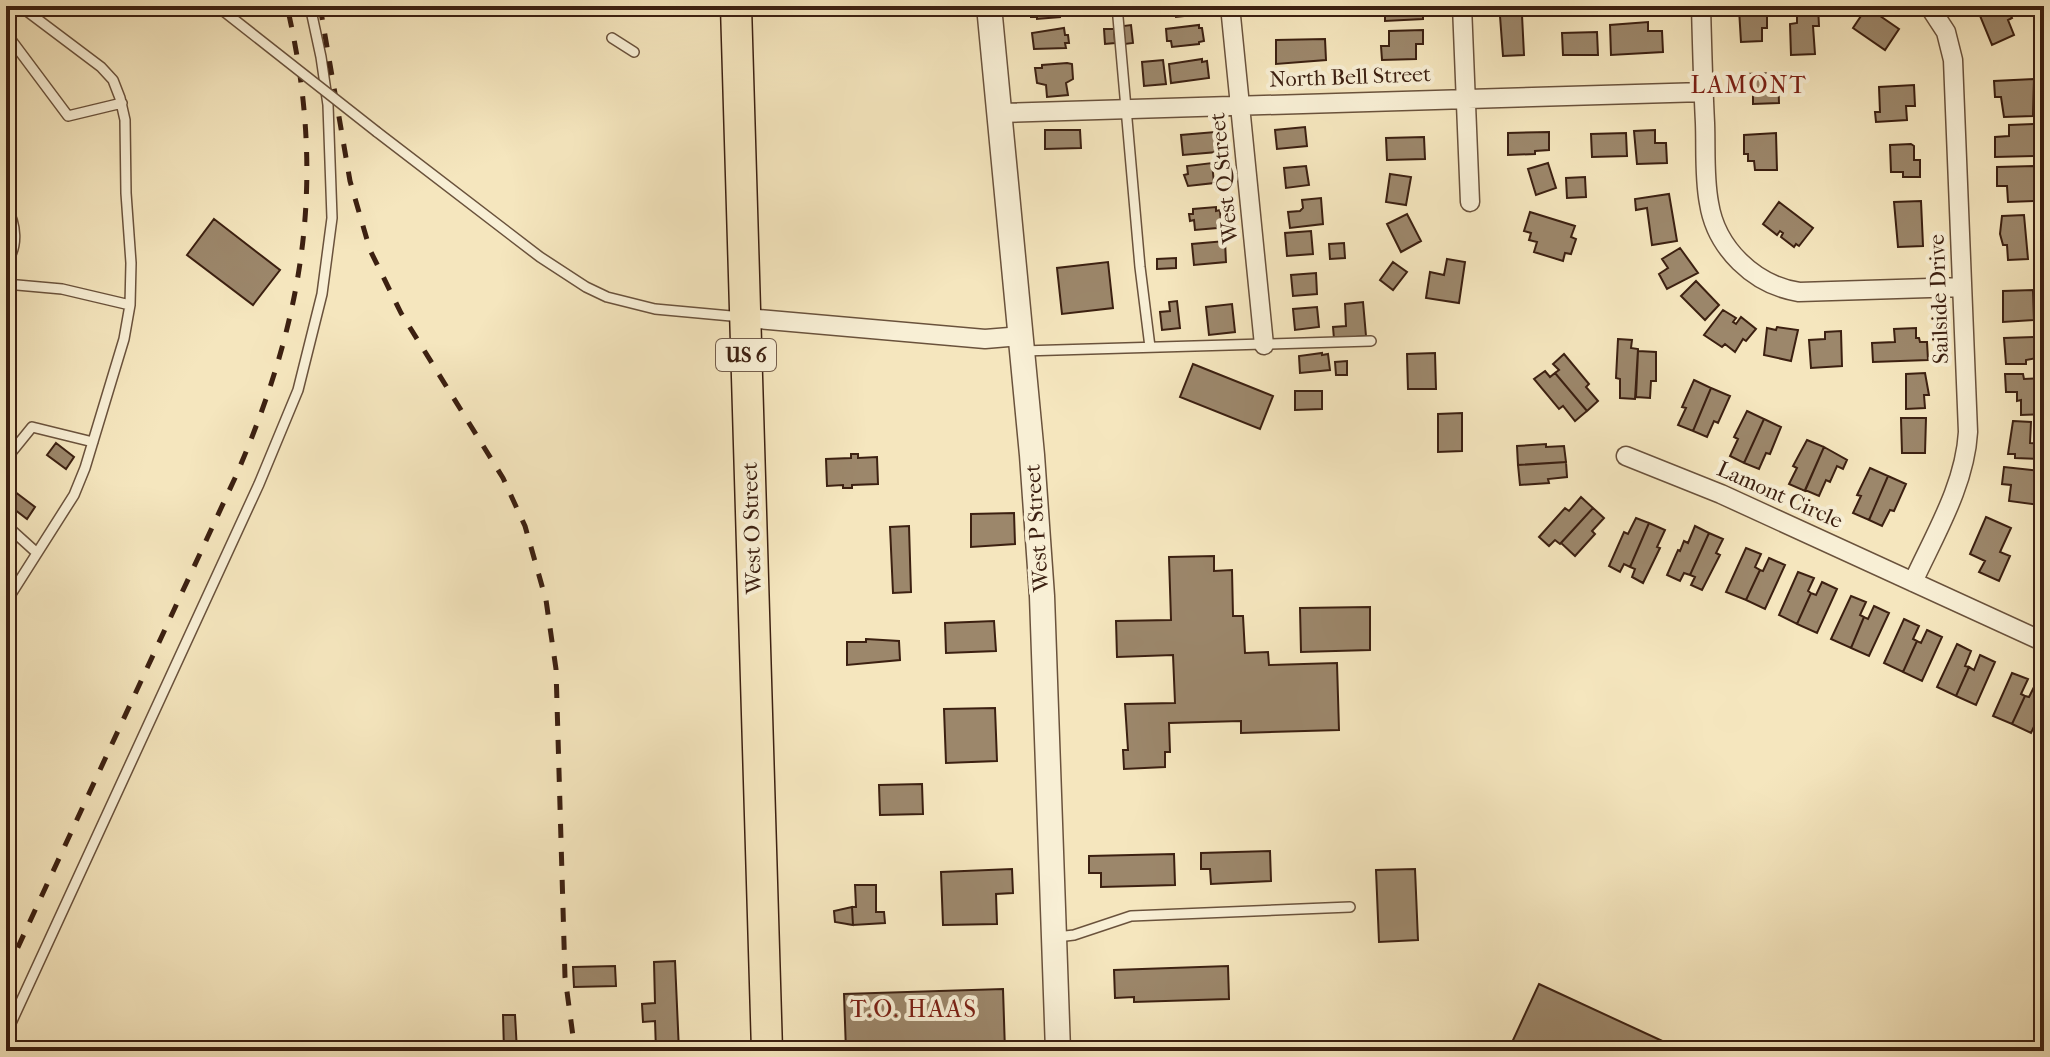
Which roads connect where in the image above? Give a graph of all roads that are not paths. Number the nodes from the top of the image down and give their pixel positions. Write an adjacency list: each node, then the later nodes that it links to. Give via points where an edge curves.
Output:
1 (20, 6): 16 (lane, via 101,67)
2 (217, 6): 26 (lane, bridge, via 540,257 586,287 642,307)
3 (310, 6): 41 (lane, via 328,105 332,218 322,294 298,390)
4 (736, 6): 26 (main road, West O Street / US 6)
5 (989, 6): 19 (street, West P Street)
6 (1117, 6): 18 (lane)
7 (1230, 6): 17 (street, West Q Street)
8 (1462, 6): 15 (street)
9 (1701, 6): 14 (street)
10 (1930, 7): 24 (street, Sailside Drive, via 1946,32 1953,60)
11 (6, 33): 16 (lane, via 68,116)
12 (612, 38): 13 (lane)
13 (634, 52)
14 (1704, 92): 15 (street, North Bell Street); 24 (street, via 1709,205 1721,239 1746,268 1780,288 1799,292)
15 (1466, 98): 17 (street, North Bell Street); 20 (street)
16 (122, 103): 25 (lane)
17 (1241, 106): 18 (street, North Bell Street); 29 (street, West Q Street)
18 (1125, 110): 19 (street, North Bell Street); 30 (lane)
19 (999, 113): 28 (street, West P Street)
20 (1470, 202)
21 (6, 206): 22 (lane, via 14,227 13,253)
22 (6, 263)
23 (6, 284): 25 (lane, via 62,289)
24 (1962, 287): 36 (street, Sailside Drive, via 1967,453)
25 (130, 305): 31 (lane)
26 (746, 318): 28 (street); 42 (main road, West O Street / US 6)
27 (1371, 341): 29 (lane)
28 (1021, 343): 30 (lane); 40 (street, West P Street, via 1042,596)
29 (1264, 345): 30 (lane)
30 (1150, 347)
31 (93, 442): 33 (lane, via 32,427); 35 (lane, via 74,495)
32 (1626, 456): 36 (street, Lamont Circle)
33 (6, 459)
34 (6, 525): 35 (lane)
35 (37, 553): 37 (lane)
36 (1913, 582): 38 (street, Lamont Circle)
37 (6, 602)
38 (2044, 642)
39 (1350, 907): 40 (lane, via 1131,916)
40 (1055, 938): 43 (street, West P Street)
41 (6, 1034)
42 (767, 1051)
43 (1058, 1051)

